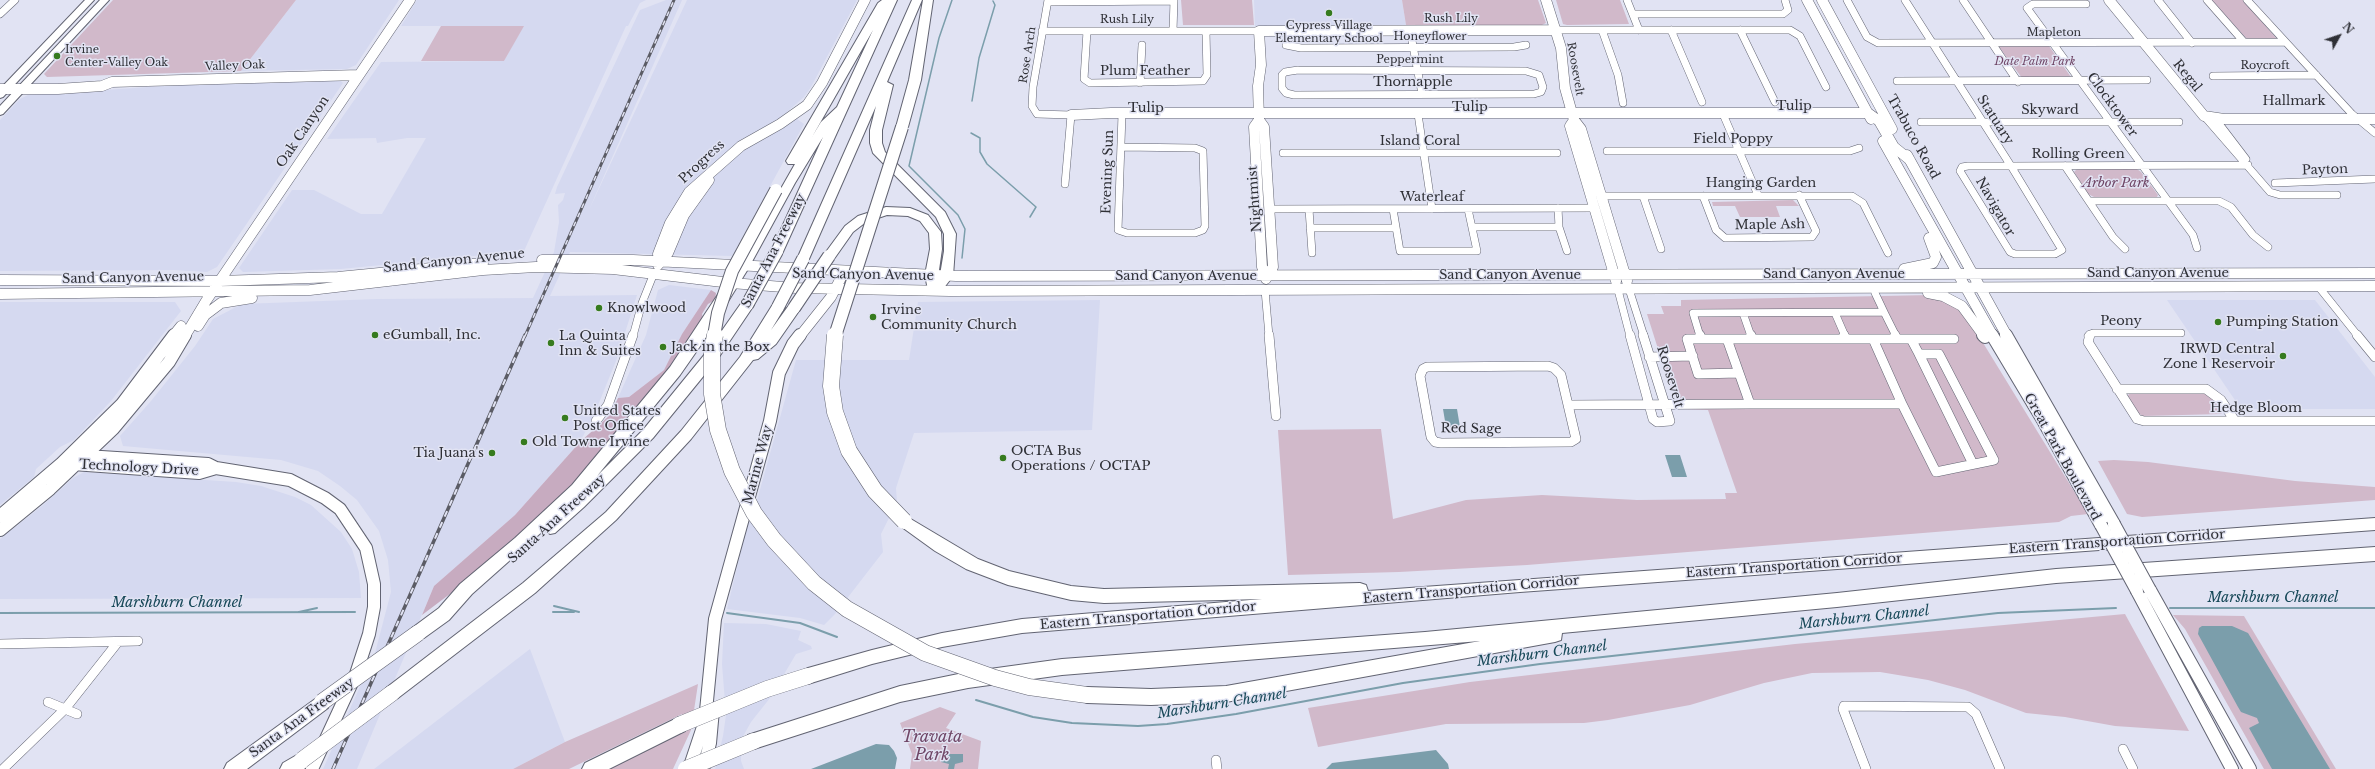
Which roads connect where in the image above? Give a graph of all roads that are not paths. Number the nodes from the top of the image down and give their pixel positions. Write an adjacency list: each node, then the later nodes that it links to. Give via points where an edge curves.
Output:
1 (15, 0): 26 (street)
2 (90, 0): 66 (main road)
3 (105, 0): 64 (main road)
4 (410, 0): 53 (main road, Oak Canyon)
5 (865, 0): 136 (main road, Progress, via 815,94 802,109 741,146 689,192 670,223 658,254)
6 (886, 0): 204 (highway, bridge, via 879,7 732,271 718,313 712,352 712,394 718,430 732,471 754,513 774,540 814,583 847,609 925,653 1028,687 1087,695 1151,697 1226,694)
7 (892, 0): 71 (highway, Santa Ana Freeway)
8 (917, 0): 47 (highway, Santa Ana Freeway)
9 (928, 0): 202 (highway, bridge, via 916,74 902,127 834,338 831,386 835,412 849,451 875,491 904,521 972,564 1008,578 1071,593 1104,596 1366,590)
10 (1546, 0): 29 (main road, Roosevelt)
11 (1628, 0): 27 (street)
12 (1807, 0): 77 (main road)
13 (1822, 0): 99 (main road, Trabuco Road)
14 (1847, 0): 43 (street, Mapleton, via 1867,37 1872,41)
15 (1905, 0): 43 (street, Statuary)
16 (1963, 0): 44 (street)
17 (2110, 0): 39 (main road, Regal)
18 (2118, 0): 40 (main road, Regal)
19 (2158, 0): 46 (street)
20 (2207, 0): 41 (street)
21 (2247, 0): 42 (street)
22 (1048, 1): 23 (street); 34 (street, Rose Arch)
23 (1174, 1): 36 (street)
24 (1786, 2): 27 (street, via 1788,10 1783,14)
25 (2086, 4): 45 (street, Clocktower, via 2028,6 2027,9)
26 (0, 14)
27 (1633, 14): 31 (street)
28 (1410, 30): 29 (main road, Rush Lily); 38 (main road, Rush Lily); 51 (street)
29 (1555, 30): 30 (street, Rush Lily); 83 (main road, Roosevelt, via 1561,48 1565,88)
30 (1602, 30): 31 (street, Rush Lily); 68 (street, via 1618,75)
31 (1639, 30): 32 (street, Rush Lily)
32 (1671, 30): 33 (street, Rush Lily); 69 (street)
33 (1740, 30): 65 (street, Rush Lily, via 1787,30 1796,33); 70 (street)
34 (1042, 31): 35 (street, Rush Lily); 73 (street, Rose Arch, via 1033,87)
35 (1087, 31): 36 (street, Rush Lily); 63 (street, Plum Feather, via 1084,76 1086,81)
36 (1173, 31): 37 (street, Rush Lily)
37 (1206, 31): 38 (street, Rush Lily); 63 (street, Plum Feather, via 1207,75 1203,82)
38 (1259, 31): 81 (main road, Nightmist)
39 (2144, 42): 40 (street, Mapleton); 45 (street, Mapleton); 78 (main road, Regal)
40 (2154, 42): 46 (street, Mapleton); 84 (main road, Regal)
41 (2244, 42): 42 (street, Mapleton); 46 (street, Mapleton)
42 (2286, 42): 54 (street)
43 (1933, 43): 44 (street, Mapleton); 59 (street, Statuary)
44 (1992, 43): 45 (street, Mapleton); 62 (street)
45 (2052, 43): 60 (street, Clocktower)
46 (2192, 43)
47 (897, 44): 147 (highway, via 877,124 876,144 884,160 907,180 945,222 951,239); 182 (highway, Santa Ana Freeway, bridge, via 803,259)
48 (1142, 45): 63 (street)
49 (1286, 45): 51 (street, Honeyflower, via 1301,48)
50 (1526, 45): 51 (street, Honeyflower)
51 (1413, 47): 52 (street)
52 (1418, 70): 57 (street, Peppermint, via 1526,71 1539,75); 61 (street, Peppermint, via 1290,71 1282,75); 67 (street)
53 (358, 75): 64 (main road, Valley Oak, via 112,82 102,86); 149 (main road, Oak Canyon)
54 (2316, 75): 55 (street, Roycroft); 79 (street)
55 (2214, 76)
56 (2147, 80): 60 (street)
57 (1541, 81): 67 (street, Thornapple, via 1543,90 1534,94)
58 (1896, 81): 59 (street)
59 (1956, 81): 62 (street); 87 (street, Statuary)
60 (2079, 81): 62 (street); 88 (street, Clocktower)
61 (1281, 82): 67 (street, Thornapple, via 1283,90 1290,94)
62 (2018, 82)
63 (1140, 83)
64 (25, 85): 66 (main road, Valley Oak); 72 (main road)
65 (1826, 87)
66 (3, 88)
67 (1422, 94)
68 (1623, 102)
69 (1702, 102)
70 (1775, 102)
71 (843, 108): 137 (highway, via 825,124); 203 (highway, Santa Ana Freeway, bridge, via 777,252 748,305 705,364 643,439 580,503)
72 (0, 112)
73 (1034, 112): 75 (street, Tulip)
74 (2375, 113): 79 (main road, Hallmark)
75 (1071, 115): 80 (main road, Tulip); 108 (street)
76 (1724, 116): 77 (main road, Tulip); 83 (main road, Tulip); 95 (street)
77 (1869, 116): 99 (main road, via 1879,121 1894,147); 105 (main road)
78 (2204, 116): 84 (main road, Hallmark); 100 (street, Regal)
79 (2355, 116): 84 (main road, Hallmark, via 2232,119); 85 (main road, Hallmark); 90 (street); 91 (street, via 2358,123)
80 (1122, 117): 81 (main road, Tulip); 92 (street, Evening Sun)
81 (1259, 117): 82 (main road, Tulip); 120 (main road, Nightmist, via 1264,127); 141 (main road, Nightmist, via 1254,127 1262,267)
82 (1418, 117): 83 (main road, Tulip); 97 (street)
83 (1573, 117): 112 (main road, Roosevelt, via 1581,129); 119 (main road, Roosevelt, via 1570,126)
84 (2214, 117): 100 (street, Regal, via 2245,157)
85 (2375, 119)
86 (1921, 122): 87 (street, Skyward)
87 (1983, 122): 88 (street, Skyward); 101 (street, Statuary)
88 (2109, 122): 89 (street, Skyward); 103 (street, Clocktower)
89 (2179, 122)
90 (2375, 133)
91 (2375, 140)
92 (1122, 147): 92 (street, Evening Sun, via 1202,150 1206,226 1203,230 1187,233 1120,231 1117,226)
93 (1859, 148): 95 (street, Field Poppy, via 1850,151)
94 (1607, 151): 95 (street, Field Poppy)
95 (1738, 151): 109 (street)
96 (1283, 153): 97 (street, Island Coral)
97 (1423, 153): 98 (street, Island Coral); 123 (street)
98 (1557, 153)
99 (1910, 160): 143 (main road, Trabuco Road)
100 (2248, 165): 103 (street, Rolling Green); 111 (street, Regal, via 2274,194)
101 (2010, 166): 102 (street, Rolling Green); 104 (street, Rolling Green, via 1968,166 1962,167); 135 (street, Statuary, via 2061,246)
102 (2065, 166): 103 (street, Rolling Green); 116 (street)
103 (2142, 166): 115 (street, Clocktower)
104 (1960, 171): 135 (street, Navigator, via 2010,252)
105 (1900, 174): 142 (main road); 146 (main road, via 1899,183 1930,240 1935,260 1931,264 1909,269 1866,270)
106 (2375, 179): 107 (street, Payton)
107 (2275, 183)
108 (1065, 184)
109 (1758, 195): 110 (street, Hanging Garden); 114 (street, Hanging Garden)
110 (1799, 195): 114 (street, Maple Ash, via 1816,231 1815,235 1807,238 1725,238 1716,230); 134 (street, Hanging Garden, via 1848,195 1858,198)
111 (2337, 195)
112 (1601, 196): 113 (street, Hanging Garden); 145 (main road, Roosevelt)
113 (1643, 196): 114 (street, Hanging Garden); 130 (street)
114 (1703, 196)
115 (2168, 201): 116 (street); 128 (street, via 2212,200 2225,203 2234,209 2253,235); 129 (street, Clocktower, via 2193,235)
116 (2089, 202): 131 (street, via 2113,237)
117 (1468, 208): 118 (street, Waterleaf); 123 (street, Waterleaf); 124 (street)
118 (1558, 208): 119 (street, Waterleaf); 125 (street)
119 (1595, 208): 145 (main road, Roosevelt)
120 (1270, 209): 121 (street, Waterleaf); 141 (main road, Nightmist, via 1274,267)
121 (1308, 209): 122 (street, Waterleaf); 126 (street)
122 (1393, 209): 123 (street, Waterleaf); 127 (street)
123 (1432, 209)
124 (1472, 227): 125 (street); 127 (street, via 1477,251 1400,251)
125 (1559, 227): 132 (street)
126 (1310, 228): 127 (street); 133 (street)
127 (1396, 228)
128 (2268, 247)
129 (2197, 248)
130 (1661, 249)
131 (2125, 249)
132 (1567, 251)
133 (1312, 253)
134 (1888, 253)
135 (2060, 253)
136 (659, 262): 137 (main road, Sand Canyon Avenue); 139 (main road, Progress); 149 (main road, Sand Canyon Avenue, via 607,259 530,260 452,265 338,278)
137 (743, 266): 138 (main road, Sand Canyon Avenue); 150 (highway)
138 (844, 272): 144 (main road, Sand Canyon Avenue); 156 (main road, Marine Way)
139 (654, 273): 150 (main road, Sand Canyon Avenue); 157 (main road, Sand Canyon Avenue, via 536,266); 194 (street, via 608,405)
140 (2375, 273): 143 (main road, Sand Canyon Avenue)
141 (1267, 274): 145 (main road, Sand Canyon Avenue); 147 (main road, Sand Canyon Avenue); 159 (main road, Nightmist)
142 (1957, 274): 143 (main road, Sand Canyon Avenue); 146 (main road, Sand Canyon Avenue); 154 (main road, Great Park Boulevard)
143 (1972, 274): 155 (main road, Trabuco Road)
144 (931, 275): 147 (main road, Sand Canyon Avenue); 158 (highway); 182 (highway, bridge, via 936,249 935,232 924,218 910,212 886,211 862,219 849,229 828,256 771,340)
145 (1620, 275): 146 (main road, Sand Canyon Avenue); 160 (main road, Roosevelt); 161 (main road, Roosevelt)
146 (1852, 275)
147 (946, 276): 158 (highway)
148 (0, 280): 149 (main road, Sand Canyon Avenue)
149 (220, 281): 162 (main road, Oak Canyon)
150 (731, 283): 156 (main road, Sand Canyon Avenue); 203 (highway, via 675,371 577,489 466,589)
151 (2318, 286): 152 (main road, Sand Canyon Avenue); 155 (main road, Sand Canyon Avenue); 181 (street)
152 (2375, 286)
153 (1813, 288): 154 (main road, Sand Canyon Avenue); 161 (main road, Sand Canyon Avenue); 163 (main road, via 1827,293)
154 (1964, 288): 155 (main road, Sand Canyon Avenue); 177 (main road, Great Park Boulevard)
155 (1980, 288): 223 (main road, Great Park Boulevard, bridge, via 2054,415 2216,713)
156 (836, 289): 158 (main road, Sand Canyon Avenue); 208 (main road, Marine Way, via 793,344 782,365 770,422 715,619)
157 (310, 290): 162 (main road, Sand Canyon Avenue); 183 (main road, via 294,296 243,298 221,303 205,315 182,349)
158 (935, 290): 159 (main road, Sand Canyon Avenue)
159 (1265, 290): 160 (main road, Sand Canyon Avenue); 191 (street, Nightmist)
160 (1618, 290): 161 (main road, Sand Canyon Avenue); 186 (street, Roosevelt)
161 (1629, 290): 180 (street, Roosevelt)
162 (209, 292): 164 (main road, Sand Canyon Avenue); 183 (main road); 196 (main road)
163 (1875, 293): 165 (street); 177 (main road, via 1926,293 1956,301 1982,334)
164 (0, 294)
165 (1884, 312): 167 (street); 175 (street)
166 (1743, 313): 167 (street); 170 (street, via 1693,313); 172 (street)
167 (1835, 313): 173 (street)
168 (2181, 333): 185 (street, Peony, via 2093,333 2088,336 2088,342)
169 (1954, 338): 176 (street)
170 (1701, 339): 171 (street); 179 (street, via 1687,339)
171 (1727, 339): 172 (street); 184 (street)
172 (1752, 339): 173 (street)
173 (1846, 339): 174 (street)
174 (1873, 339): 175 (street); 189 (street)
175 (1897, 339): 176 (street)
176 (1911, 339): 178 (street)
177 (2001, 352): 222 (main road, Great Park Boulevard, bridge, via 2044,422)
178 (1919, 354): 197 (street); 197 (street, via 1939,354 1994,460)
179 (1693, 356): 180 (street); 184 (street, via 1698,374)
180 (1649, 357): 187 (street, Roosevelt)
181 (2375, 357)
182 (745, 361): 213 (highway, Santa Ana Freeway, bridge, via 686,435 611,516 524,593)
183 (169, 362): 196 (main road, via 128,412)
184 (1739, 373): 188 (street)
185 (2117, 390): 192 (street, Peony); 193 (street, via 2206,389 2221,400)
186 (1648, 404): 187 (street); 187 (street, Roosevelt, via 1653,419 1657,422 1670,421); 190 (street)
187 (1664, 404): 188 (street)
188 (1750, 404): 189 (street)
189 (1902, 404): 197 (street, via 1936,472)
190 (1569, 405): 190 (street, Red Sage, via 1576,432 1576,439 1571,442 1435,442 1430,434 1420,372 1427,367 1554,368 1561,375)
191 (1276, 416)
192 (2137, 419): 193 (street, Hedge Bloom)
193 (2235, 420): 195 (street, Hedge Bloom)
194 (596, 421)
195 (2375, 421)
196 (77, 458): 198 (main road, Technology Drive, via 62,463); 200 (main road); 213 (main road, Technology Drive, via 198,473 216,468 290,480 325,498 340,509 353,526 366,548 374,584 374,606 369,634 356,674)
197 (1973, 464)
198 (0, 516)
199 (2375, 524): 202 (highway, Eastern Transportation Corridor)
200 (0, 530)
201 (2375, 554): 204 (highway, via 2056,576)
202 (1421, 594): 216 (highway, Eastern Transportation Corridor, bridge, via 1022,626 934,642 872,657 741,699 679,725)
203 (442, 615): 215 (highway, Santa Ana Freeway, bridge)
204 (1658, 618): 217 (highway, bridge, via 1019,672 900,694 754,741)
205 (118, 642): 206 (street); 207 (street); 210 (street)
206 (138, 642)
207 (0, 644)
208 (710, 675): 217 (main road, Marine Way, via 705,721); 218 (main road, Marine Way, via 713,680 713,719)
209 (48, 702): 210 (street)
210 (65, 709): 211 (street); 214 (street)
211 (77, 714)
212 (2123, 749): 221 (street)
213 (301, 766)
214 (3, 769)
215 (233, 769)
216 (592, 769)
217 (688, 769)
218 (703, 769)
219 (1866, 769): 220 (street, via 1843,707 1968,707 1976,714)
220 (2000, 769)
221 (2133, 769)
222 (2232, 769)
223 (2250, 769)

